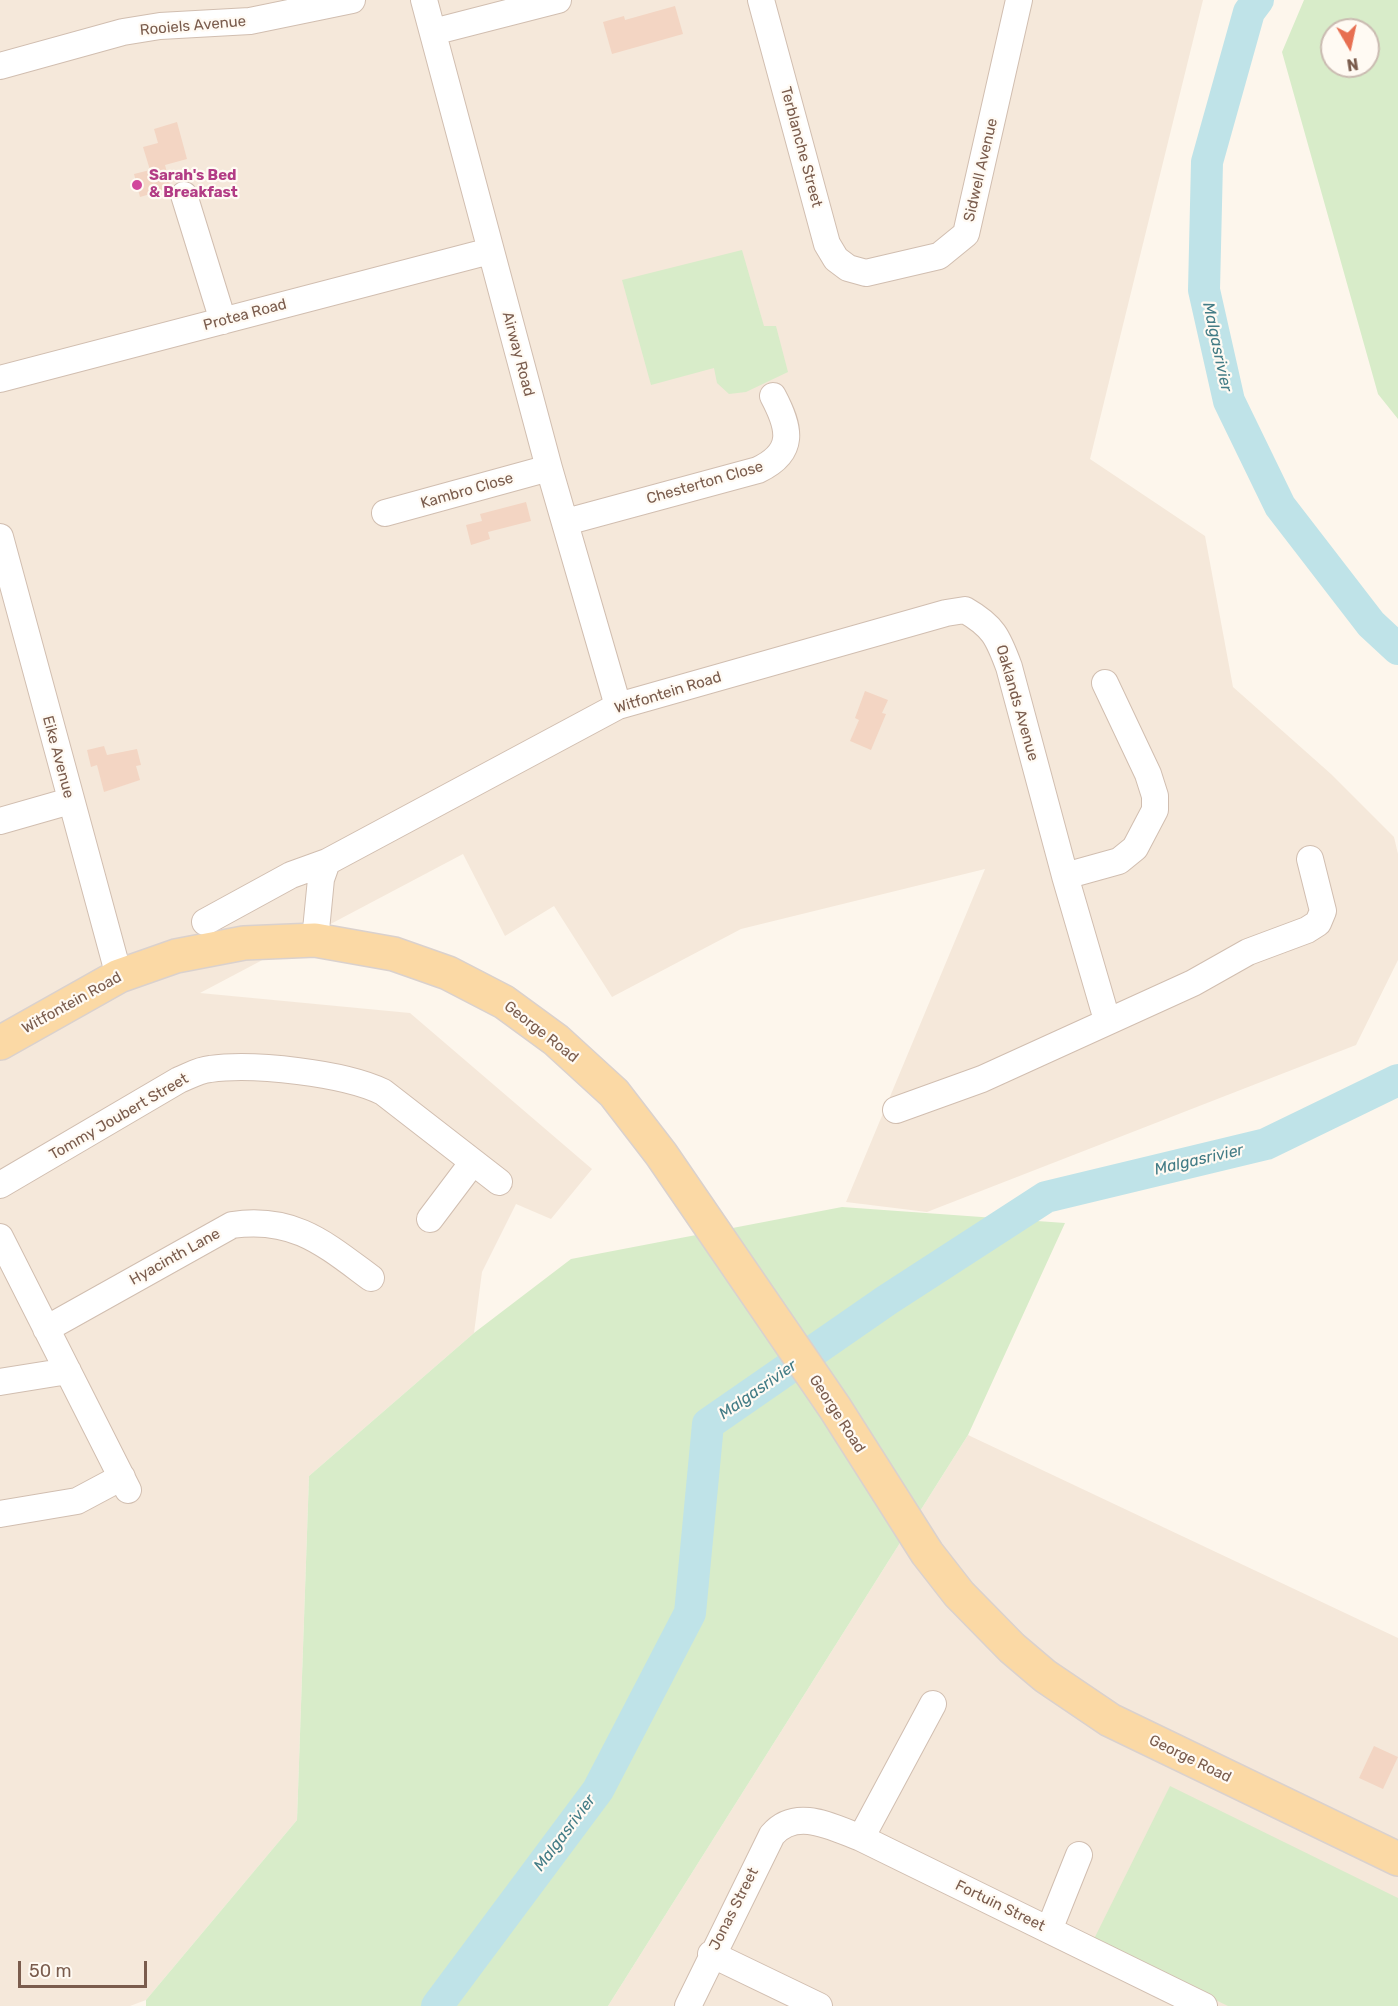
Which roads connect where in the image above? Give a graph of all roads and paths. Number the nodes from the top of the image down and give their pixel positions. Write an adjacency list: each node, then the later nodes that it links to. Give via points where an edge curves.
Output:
1 (352, 0): 7 (street, Rooiels Avenue, via 250,21 123,32)
2 (424, 0): 6 (street, Airway Road)
3 (558, 0): 6 (street)
4 (761, 0): 10 (street, Terblanche Street, via 827,244 836,259 848,268)
5 (1019, 0): 10 (street, Sidwell Avenue, via 966,234 939,256)
6 (433, 32): 9 (street, Airway Road)
7 (0, 66)
8 (184, 195): 11 (street)
9 (490, 251): 11 (street, Protea Road); 14 (street, Airway Road)
10 (866, 273)
11 (223, 321): 12 (street, Protea Road)
12 (0, 379)
13 (774, 396): 16 (street, Chesterton Close, via 787,436 782,452 772,463)
14 (549, 468): 15 (street, Kambro Close); 16 (street, Airway Road)
15 (385, 513)
16 (566, 522): 20 (street, Airway Road)
17 (0, 537): 21 (street, Eike Avenue)
18 (965, 610): 20 (street, Witfontein Road); 25 (street, Oaklands Avenue, via 997,636 1009,667)
19 (1105, 682): 25 (street, via 1148,774 1155,810 1135,848 1119,861)
20 (618, 706): 24 (street, Witfontein Road)
21 (70, 801): 22 (street); 28 (street, Eike Avenue)
22 (0, 821)
23 (1310, 859): 29 (street, via 1323,910 1318,923)
24 (327, 862): 26 (street, Witfontein Road, via 291,875); 27 (street, via 321,879)
25 (1065, 876): 29 (street, Oaklands Avenue)
26 (205, 922)
27 (315, 940): 28 (main road, Witfontein Road, via 244,943 176,956); 46 (main road, George Road, via 394,954 448,973 504,1002 556,1040 614,1093 661,1154 835,1408 941,1572 990,1626 1045,1676 1110,1720)
28 (119, 976): 30 (main road, Witfontein Road)
29 (1107, 1020): 31 (street, via 982,1079)
30 (0, 1043)
31 (896, 1110)
32 (473, 1162): 33 (street, Tommy Joubert Street); 34 (street, Tommy Joubert Street, via 383,1092 363,1082 231,1067 206,1069 179,1080); 35 (street)
33 (499, 1182)
34 (0, 1185)
35 (430, 1219)
36 (0, 1237): 38 (street)
37 (371, 1278): 38 (street, Hyacinth Lane, via 304,1232 271,1224 239,1224)
38 (46, 1329): 39 (street)
39 (68, 1371): 40 (street); 41 (street, via 125,1483 77,1501)
40 (0, 1382)
41 (0, 1514)
42 (933, 1704): 44 (street)
43 (792, 1820): 44 (street, Fortuin Street, via 817,1822); 48 (street, Jonas Street, via 779,1827 766,1844)
44 (861, 1838): 47 (street, Fortuin Street)
45 (1079, 1855): 47 (street)
46 (1398, 1859)
47 (1049, 1930): 51 (street, Fortuin Street)
48 (711, 1954): 49 (street, Jonas Street); 50 (street)
49 (688, 2006)
50 (819, 2006)
51 (1204, 2006)

